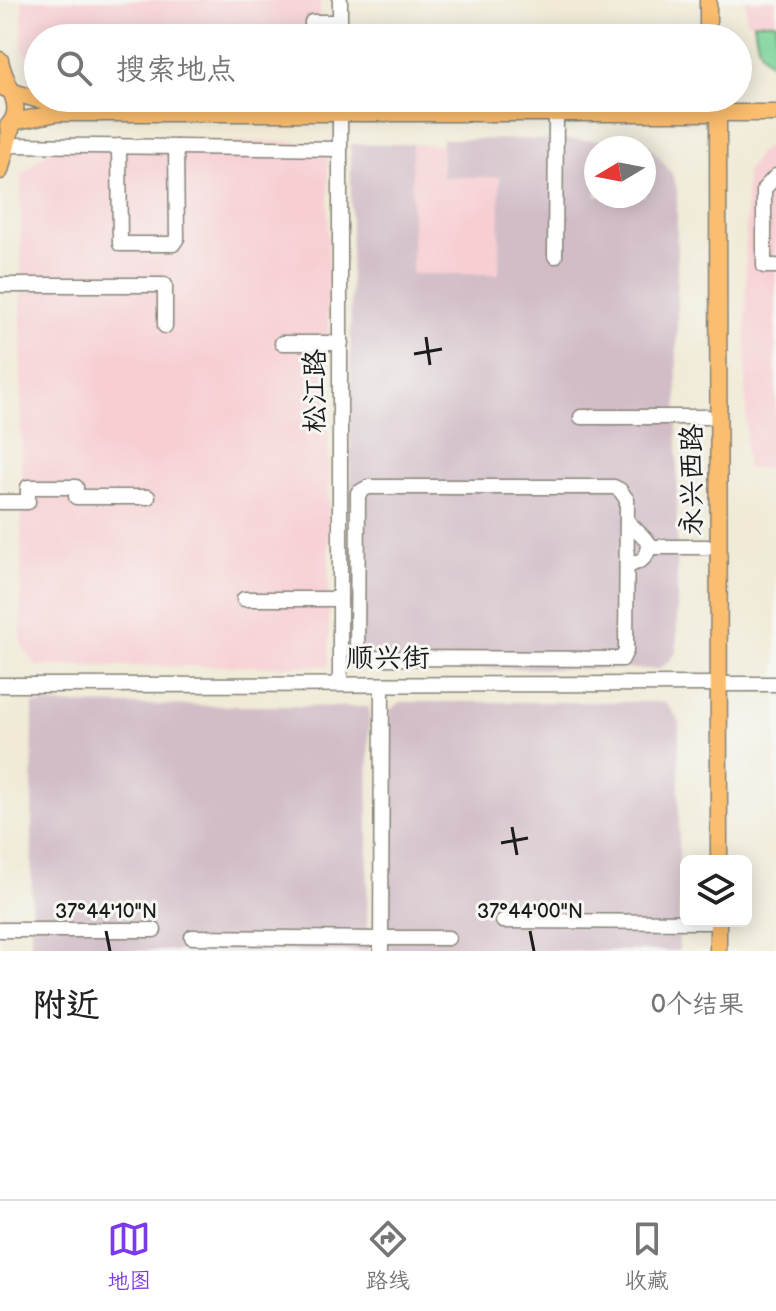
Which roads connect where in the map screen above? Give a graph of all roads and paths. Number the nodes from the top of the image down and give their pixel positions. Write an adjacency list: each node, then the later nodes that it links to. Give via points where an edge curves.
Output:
1 (340, 0): 4 (street)
2 (708, 0): 6 (main road)
3 (718, 0): 7 (main road)
4 (340, 22): 5 (street)
5 (312, 24)
6 (708, 24)
7 (718, 24)
8 (0, 60): 9 (main road)
9 (5, 90): 21 (main road, via 17,107)
10 (776, 103): 11 (main road)
11 (752, 104)
12 (752, 110): 20 (main road)
13 (92, 112): 21 (main road, via 57,113)
14 (340, 112): 24 (street, 松江路)
15 (529, 112): 19 (main road)
16 (576, 112): 19 (main road)
17 (713, 112): 34 (main road, 永兴西路)
18 (713, 112): 44 (main road, 永兴西路)
19 (556, 113): 27 (street)
20 (776, 113)
21 (6, 133): 22 (street); 25 (main road)
22 (119, 146): 23 (street); 23 (street, via 120,244 173,244 177,238)
23 (176, 147): 24 (street)
24 (340, 149): 32 (street, 松江路)
25 (0, 171)
26 (776, 176): 28 (street, via 764,189 764,266)
27 (555, 256)
28 (776, 266)
29 (0, 285): 30 (street, via 165,285)
30 (165, 326)
31 (282, 343): 32 (street)
32 (341, 343): 42 (street, 松江路)
33 (581, 417): 34 (street)
34 (707, 417): 39 (main road, 永兴西路)
35 (148, 497): 36 (street, via 76,497 76,487 28,487 28,502)
36 (0, 502)
37 (627, 521): 38 (street); 40 (street); 40 (street, via 627,500 614,487 368,487 358,493 357,658 622,659)
38 (649, 547): 39 (street); 40 (street, via 645,558)
39 (707, 547): 44 (main road, 永兴西路)
40 (627, 566)
41 (244, 599): 42 (street)
42 (340, 599): 43 (street, 松江路)
43 (340, 684): 46 (street, 顺兴街); 47 (street, 顺兴街)
44 (713, 684): 45 (street, 顺兴街); 47 (street, 顺兴街); 48 (main road, 永兴西路); 49 (main road, 永兴西路)
45 (776, 684)
46 (0, 685)
47 (382, 685): 58 (street)
48 (708, 855)
49 (719, 855)
50 (503, 921): 51 (street)
51 (680, 921)
52 (710, 927): 59 (main road)
53 (712, 927): 60 (main road)
54 (0, 930): 55 (street)
55 (154, 930)
56 (192, 937): 58 (street)
57 (448, 938): 58 (street)
58 (381, 942)
59 (707, 951)
60 (718, 951)

